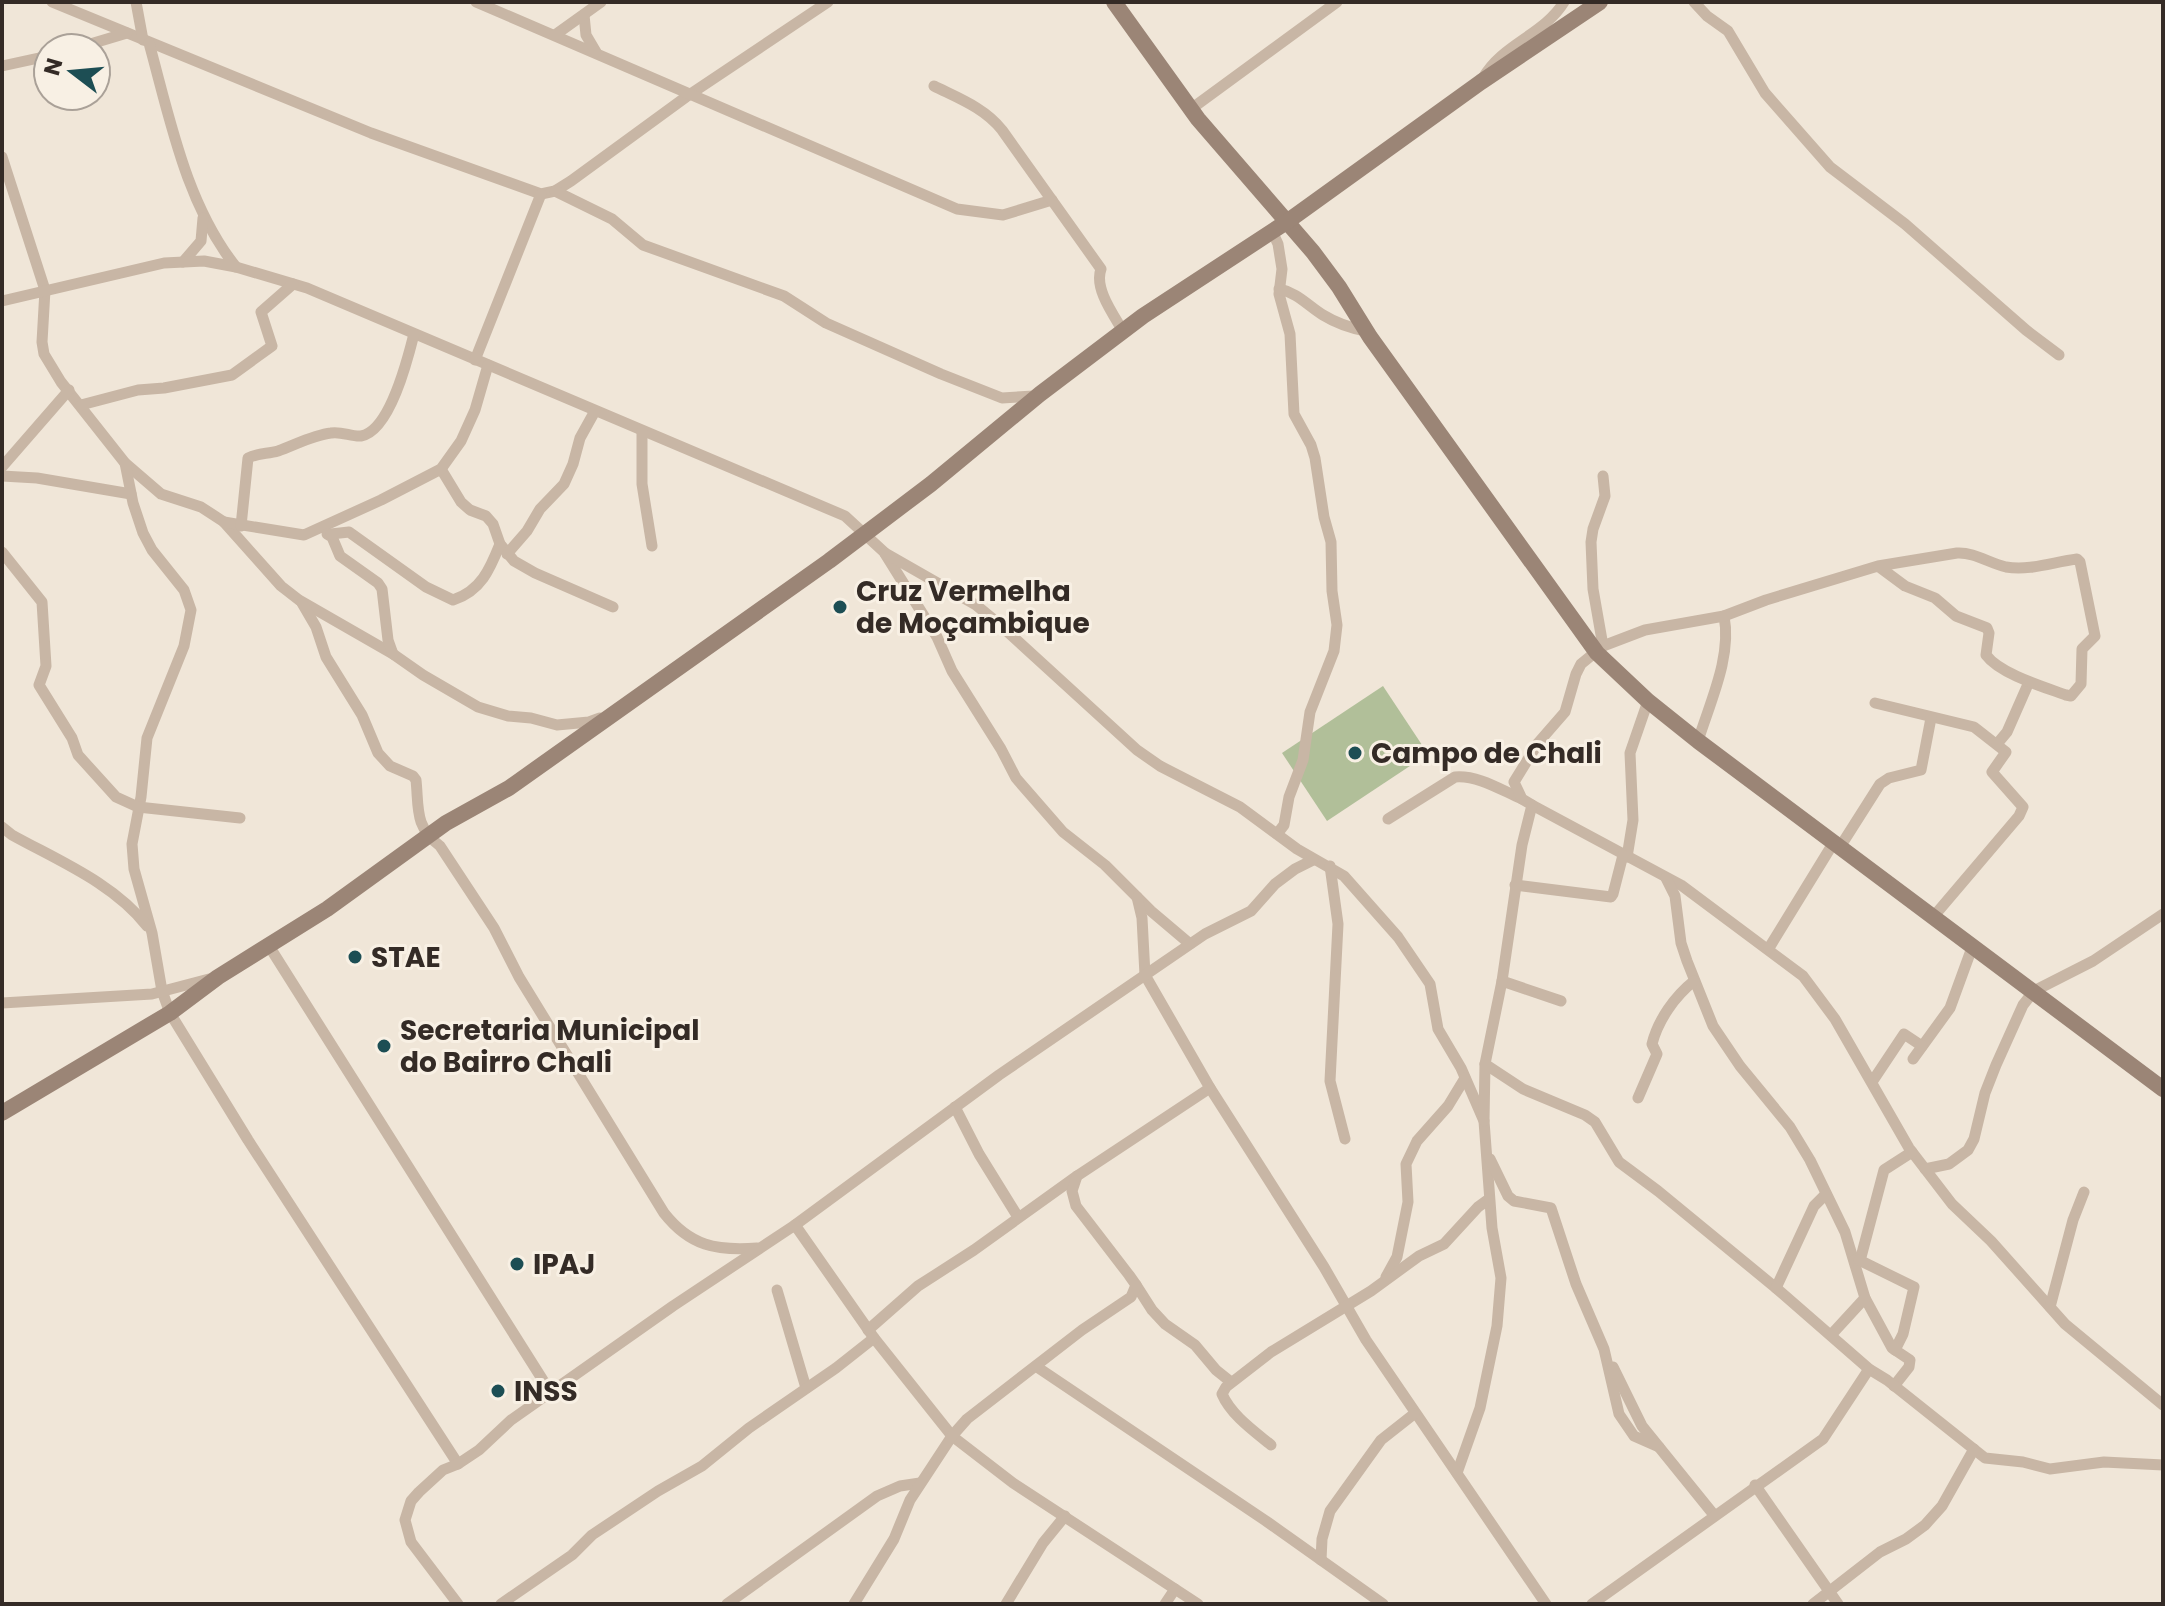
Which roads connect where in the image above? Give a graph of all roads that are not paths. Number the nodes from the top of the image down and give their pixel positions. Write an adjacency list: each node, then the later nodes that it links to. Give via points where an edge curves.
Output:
1 (52, 2): 12 (street)
2 (136, 2): 15 (street)
3 (476, 2): 13 (street)
4 (601, 2): 11 (street)
5 (828, 2): 21 (street)
6 (1114, 2): 22 (street)
7 (1337, 2): 22 (street)
8 (1564, 2): 19 (street, via 1553,17 1498,58)
9 (1694, 2): 39 (street, via 1728,31 1765,93 1833,170)
10 (1593, 4): 19 (street)
11 (584, 15): 13 (street); 16 (street, via 586,35)
12 (128, 33): 14 (street); 15 (street)
13 (555, 35): 16 (street)
14 (112, 38)
15 (146, 41): 25 (street, via 371,133); 27 (street)
16 (596, 52): 21 (street)
17 (32, 59): 18 (street)
18 (2, 66)
19 (1481, 82): 28 (street)
20 (934, 86): 26 (street, via 992,118)
21 (692, 93): 24 (street); 26 (street, via 957,209 1003,215)
22 (1191, 109): 28 (street)
23 (2, 157): 34 (street)
24 (555, 191): 25 (street); 43 (street, via 612,219 643,245 784,296 826,323 941,374 1002,398)
25 (541, 194): 40 (street)
26 (1052, 200): 36 (street, via 1101,269 1101,287)
27 (203, 212): 30 (street, via 201,241); 31 (street)
28 (1288, 221): 29 (street); 37 (street)
29 (1272, 231): 33 (street, via 1282,269); 36 (street)
30 (183, 262): 31 (street); 34 (street)
31 (236, 267): 32 (street)
32 (293, 284): 38 (street); 44 (street, via 261,312 272,346 232,375)
33 (1279, 289): 37 (street, via 1303,298 1337,322); 81 (street, via 1290,334 1294,414 1315,458 1331,542 1337,625 1334,651 1310,712 1303,760)
34 (45, 290): 35 (street); 42 (street, via 44,354)
35 (2, 301)
36 (1123, 331): 43 (street)
37 (1366, 331): 67 (street)
38 (414, 334): 40 (street); 54 (street, via 399,384 374,429 361,436 322,434 248,458)
39 (2059, 355)
40 (475, 360): 41 (street)
41 (488, 365): 45 (street); 49 (street, via 461,441)
42 (69, 390): 44 (street); 48 (street)
43 (1040, 394): 57 (street)
44 (81, 405): 47 (street)
45 (595, 411): 46 (street); 62 (street, via 564,484)
46 (642, 431): 57 (street, via 843,515); 59 (street, via 642,484)
47 (125, 463): 52 (street); 53 (street, via 161,494 201,507)
48 (2, 467)
49 (441, 469): 55 (street); 58 (street, via 461,502 493,524)
50 (2, 476): 52 (street)
51 (1603, 476): 67 (street, via 1605,496 1591,542)
52 (131, 494): 77 (street, via 143,533 184,590 191,610 184,646 147,738)
53 (224, 522): 54 (street); 64 (street)
54 (241, 526): 55 (street, via 295,535)
55 (312, 532): 56 (street)
56 (331, 534): 58 (street, via 349,532 449,600 484,580); 68 (street, via 340,556 382,589)
57 (864, 534): 61 (street); 72 (street)
58 (500, 544): 62 (street)
59 (652, 546)
60 (2, 552): 77 (street, via 42,602 46,666 39,685 78,755 110,793)
61 (884, 552): 81 (street, via 999,624 1137,750 1240,807); 89 (street, via 1016,778 1049,818)
62 (507, 554): 65 (street, via 535,573)
63 (1878, 566): 66 (street); 69 (street, via 1956,616 1987,628 1988,660); 69 (street, via 1957,553 2023,569 2080,562 2095,636 2082,649 2081,684 2071,696)
64 (299, 600): 68 (street); 82 (street, via 378,753 416,780 418,815)
65 (613, 607)
66 (1724, 616): 67 (street, via 1645,630); 74 (street, via 1723,661)
67 (1600, 649): 70 (street); 76 (street, via 1581,664 1565,712 1517,774 1514,782)
68 (393, 654): 72 (street, via 491,711 557,725)
69 (2029, 682): 75 (street)
70 (1648, 701): 74 (street); 84 (street, via 1630,753 1633,820)
71 (1875, 703): 73 (street)
72 (611, 714): 82 (street, via 509,788)
73 (1931, 718): 75 (street, via 1974,727); 83 (street, via 1921,770 1880,784)
74 (1698, 741): 83 (street)
75 (1997, 744): 91 (street, via 2006,754 1992,772 2023,812)
76 (1527, 802): 79 (street, via 1463,776); 84 (street); 88 (street)
77 (138, 807): 78 (street); 92 (street, via 134,869)
78 (240, 818)
79 (1388, 819)
80 (2, 827): 92 (street, via 116,895)
81 (1277, 834): 85 (street)
82 (428, 837): 95 (street); 129 (street, via 440,846 494,928 519,977 677,1229 720,1249)
83 (1837, 845): 91 (street); 96 (street)
84 (1625, 856): 87 (street); 88 (street, via 1611,897)
85 (1313, 860): 86 (street); 93 (street, via 1275,884 1251,911)
86 (1330, 866): 111 (street, via 1379,915 1424,974 1438,1029); 119 (street, via 1338,924 1330,1081)
87 (1666, 877): 96 (street); 100 (street)
88 (1515, 885): 99 (street)
89 (1137, 897): 93 (street); 97 (street)
90 (2163, 914): 102 (street, via 2093,961)
91 (1934, 916): 94 (street)
92 (152, 933): 101 (street)
93 (1190, 944): 97 (street)
94 (1973, 945): 102 (street); 106 (street, via 1950,1008)
95 (269, 946): 98 (street); 146 (street)
96 (1769, 948): 112 (street, via 1803,976)
97 (1145, 975): 113 (street); 116 (street)
98 (218, 977): 101 (street); 105 (street)
99 (1502, 981): 103 (street); 108 (street)
100 (1694, 981): 115 (street, via 1679,994 1656,1032 1652,1044 1657,1054); 125 (street, via 1713,1026 1790,1127)
101 (162, 991): 104 (street); 105 (street)
102 (2034, 991): 110 (street); 122 (street, via 1996,1065 1968,1150 1940,1168)
103 (1561, 1001)
104 (2, 1003)
105 (170, 1013): 117 (street); 154 (street)
106 (1922, 1046): 107 (street); 112 (street, via 1904,1034)
107 (1913, 1059)
108 (1485, 1064): 118 (street); 133 (street, via 1523,1089 1595,1122 1619,1162)
109 (2163, 1074): 110 (street)
110 (2144, 1076): 114 (street)
111 (1465, 1078): 118 (street); 131 (street, via 1406,1164 1408,1202 1400,1246)
112 (1872, 1082): 120 (street)
113 (1210, 1088): 123 (street); 136 (street)
114 (2163, 1089)
115 (1638, 1098)
116 (955, 1107): 127 (street); 128 (street)
117 (2, 1113)
118 (1484, 1121): 121 (street)
119 (1345, 1139)
120 (1912, 1152): 122 (street); 130 (street, via 1884,1170)
121 (1488, 1155): 126 (street); 159 (street, via 1508,1196 1551,1208 1576,1284 1642,1426)
122 (1925, 1169): 137 (street)
123 (1077, 1176): 127 (street); 132 (street, via 1072,1191 1076,1206)
124 (2084, 1192): 137 (street)
125 (1826, 1194): 130 (street); 133 (street, via 1814,1206)
126 (1489, 1199): 131 (street, via 1444,1244); 156 (street, via 1501,1278 1497,1326 1480,1408)
127 (1018, 1217): 138 (street, via 918,1286)
128 (795, 1225): 129 (street); 138 (street)
129 (761, 1248): 146 (street)
130 (1857, 1260): 135 (street); 140 (street, via 1914,1287)
131 (1384, 1282): 136 (street)
132 (1136, 1285): 141 (street, via 1131,1297); 143 (street, via 1165,1324 1195,1345)
133 (1776, 1288): 139 (street)
134 (777, 1290): 145 (street)
135 (1865, 1298): 139 (street); 140 (street)
136 (1345, 1305): 143 (street); 148 (street)
137 (2050, 1307): 147 (street)
138 (871, 1334): 145 (street); 149 (street)
139 (1831, 1335): 142 (street)
140 (1895, 1350): 144 (street, via 1910,1363)
141 (1037, 1367): 149 (street); 162 (street)
142 (1869, 1369): 144 (street); 158 (street, via 1823,1439)
143 (1231, 1382): 150 (street, via 1222,1394 1225,1401)
144 (1894, 1386): 152 (street)
145 (806, 1388): 167 (street)
146 (551, 1393): 154 (street)
147 (2163, 1405)
148 (1414, 1414): 156 (street); 161 (street, via 1381,1440 1330,1511)
149 (952, 1436): 151 (street); 153 (street)
150 (1271, 1445)
151 (968, 1448): 153 (street); 160 (street)
152 (1974, 1449): 155 (street, via 1985,1458 2050,1469 2104,1462); 165 (street, via 1925,1525)
153 (942, 1454): 157 (street)
154 (458, 1464): 166 (street, via 419,1492 405,1520 422,1560)
155 (2163, 1465)
156 (1457, 1473): 174 (street)
157 (920, 1483): 168 (street, via 877,1496); 169 (street)
158 (1755, 1485): 159 (street); 165 (street)
159 (1714, 1515): 175 (street)
160 (1065, 1516): 164 (street); 170 (street)
161 (1322, 1539): 162 (street); 163 (street)
162 (1305, 1549): 163 (street)
163 (1321, 1560): 173 (street)
164 (1175, 1589): 171 (street); 172 (street)
165 (1830, 1592): 176 (street); 177 (street)
166 (458, 1604)
167 (501, 1604)
168 (727, 1604)
169 (854, 1604)
170 (1006, 1604)
171 (1165, 1604)
172 (1198, 1604)
173 (1383, 1604)
174 (1546, 1604)
175 (1592, 1604)
176 (1813, 1604)
177 (1838, 1604)

